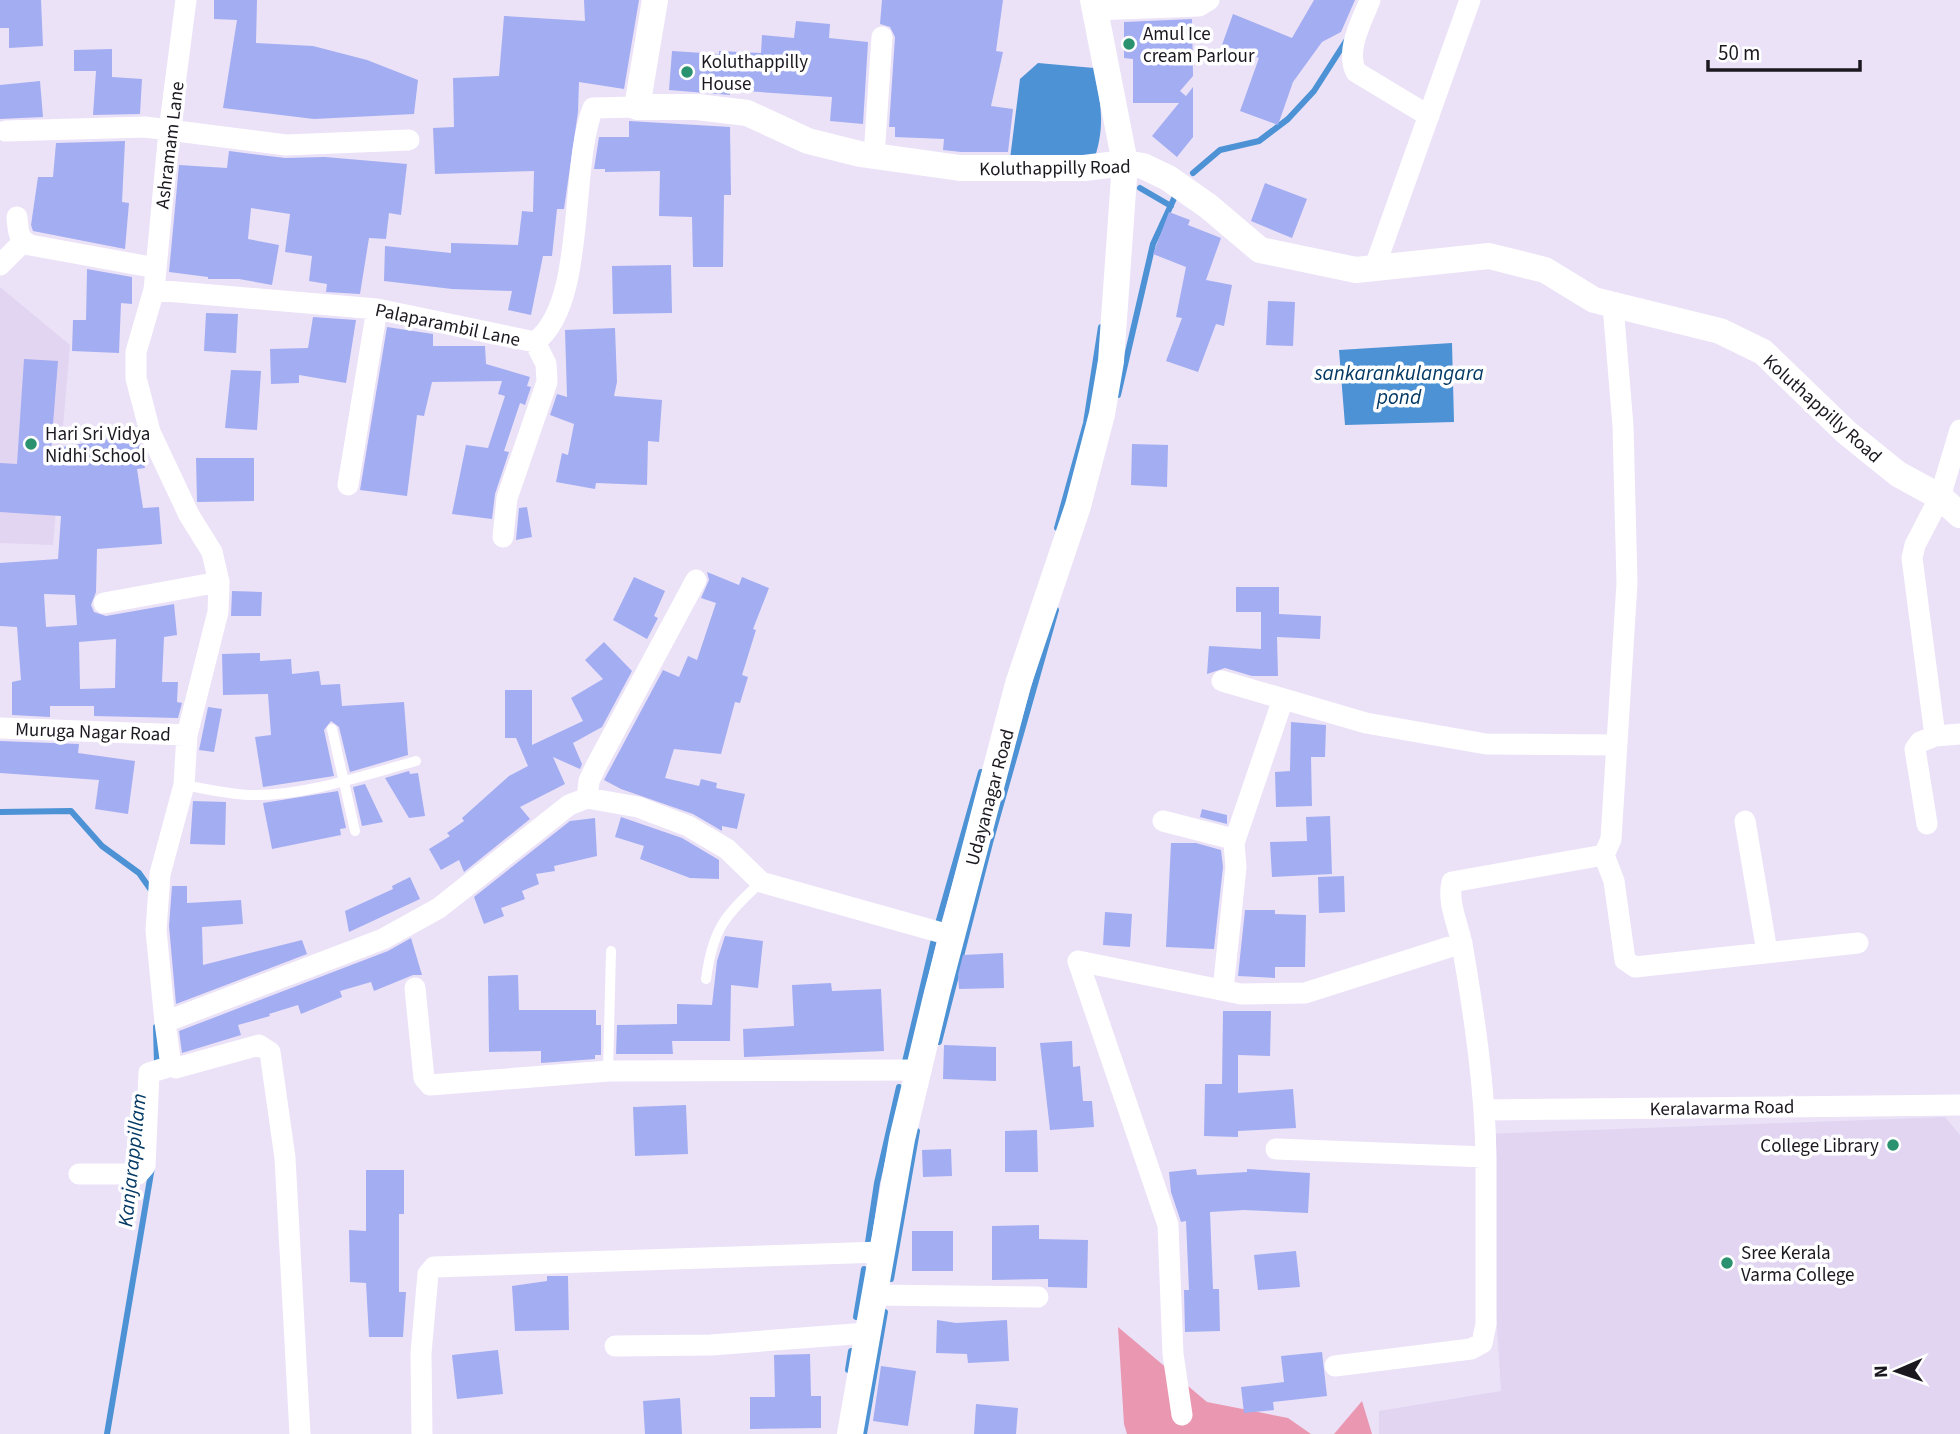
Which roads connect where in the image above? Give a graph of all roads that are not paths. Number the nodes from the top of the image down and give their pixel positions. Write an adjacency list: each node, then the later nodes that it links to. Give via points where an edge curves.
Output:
1 (186, 0): 11 (street, Ashramam Lane)
2 (655, 0): 8 (street)
3 (1209, 0): 6 (street, via 1199,6)
4 (1370, 0): 9 (street, via 1352,65 1356,72)
5 (1470, 0): 9 (street)
6 (1094, 5): 14 (street, Udayanagar Road)
7 (883, 37): 13 (street)
8 (637, 107): 13 (street, Koluthappilly Road, via 747,113 808,141); 23 (street, Palaparambil Lane, via 593,108 586,126 566,288 552,325)
9 (1429, 116): 19 (street)
10 (6, 131): 11 (street, via 145,127)
11 (169, 131): 12 (street, via 286,145); 18 (street, Ashramam Lane)
12 (409, 140)
13 (874, 156): 14 (street, Koluthappilly Road, via 960,168 1084,168)
14 (1125, 163): 19 (street, Koluthappilly Road, via 1168,178 1260,250 1356,270); 51 (street, Udayanagar Road, via 1111,361 1102,414 1078,506 1018,684)
15 (17, 217): 16 (street)
16 (23, 242): 17 (street); 18 (street)
17 (0, 265)
18 (156, 268): 20 (street, Ashramam Lane)
19 (1374, 269): 21 (street, Koluthappilly Road, via 1489,256 1545,270 1594,300)
20 (154, 290): 22 (street, Palaparambil Lane); 30 (street, Ashramam Lane, via 136,352 140,399 150,432 189,515 212,552)
21 (1613, 305): 26 (street, Koluthappilly Road, via 1720,331 1763,352 1846,432 1898,474); 39 (street, via 1628,583)
22 (377, 309): 23 (street, Palaparambil Lane); 25 (street)
23 (535, 342): 28 (street, via 546,364 547,382 507,498)
24 (1960, 430): 26 (street)
25 (348, 485)
26 (1940, 496): 27 (street, Koluthappilly Road); 38 (street, via 1912,558)
27 (1960, 515)
28 (503, 537)
29 (696, 580): 43 (street, via 602,755)
30 (219, 582): 31 (street); 37 (street, Ashramam Lane, via 218,612)
31 (104, 603)
32 (1222, 681): 33 (street)
33 (1283, 699): 39 (street, via 1366,723 1486,744); 48 (street)
34 (0, 728): 37 (street, Muruga Nagar Road)
35 (332, 729): 41 (lane)
36 (1960, 734): 38 (street)
37 (187, 735): 42 (street, Ashramam Lane)
38 (1935, 736): 46 (street, via 1915,749)
39 (1617, 745): 49 (street, via 1611,839)
40 (416, 761): 41 (lane)
41 (346, 780): 42 (lane, via 250,795); 47 (lane)
42 (184, 785): 59 (street, Ashramam Lane, via 160,874 156,930)
43 (587, 798): 50 (street, via 638,807 688,826 727,849); 59 (street, via 569,804 439,908 383,939)
44 (1163, 821): 48 (street)
45 (1745, 821): 55 (street)
46 (1927, 824)
47 (355, 831)
48 (1234, 843): 58 (street, via 1237,867)
49 (1604, 855): 52 (street, via 1452,882 1450,897); 55 (street, via 1612,871 1629,965)
50 (761, 882): 51 (street); 56 (lane, via 717,931)
51 (953, 936): 61 (street, Udayanagar Road)
52 (1462, 943): 58 (street, via 1305,993); 64 (street)
53 (1858, 943): 55 (street)
54 (611, 951): 62 (lane)
55 (1767, 952)
56 (706, 979)
57 (415, 988): 62 (street, via 424,1078 430,1085)
58 (1223, 990): 74 (street, via 1078,961 1168,1225)
59 (165, 1022): 60 (street, Ashramam Lane)
60 (161, 1069): 67 (street, Ashramam Lane, via 145,1166 138,1174); 75 (street, via 186,1068 259,1045 270,1052 285,1158)
61 (921, 1070): 62 (street); 68 (street, Udayanagar Road, via 902,1139)
62 (608, 1071)
63 (1960, 1105): 64 (street, Keralavarma Road)
64 (1485, 1110): 66 (street)
65 (1276, 1149): 66 (street)
66 (1486, 1157): 73 (street, via 1486,1324 1482,1343 1471,1349)
67 (79, 1174)
68 (881, 1252): 69 (street, Udayanagar Road); 76 (street, via 434,1267 428,1274 421,1353)
69 (873, 1295): 70 (street); 71 (street, Udayanagar Road)
70 (1038, 1297)
71 (867, 1333): 72 (street, via 712,1345); 77 (street, Udayanagar Road)
72 (615, 1346)
73 (1335, 1366)
74 (1182, 1415)
75 (300, 1434)
76 (422, 1434)
77 (850, 1434)

